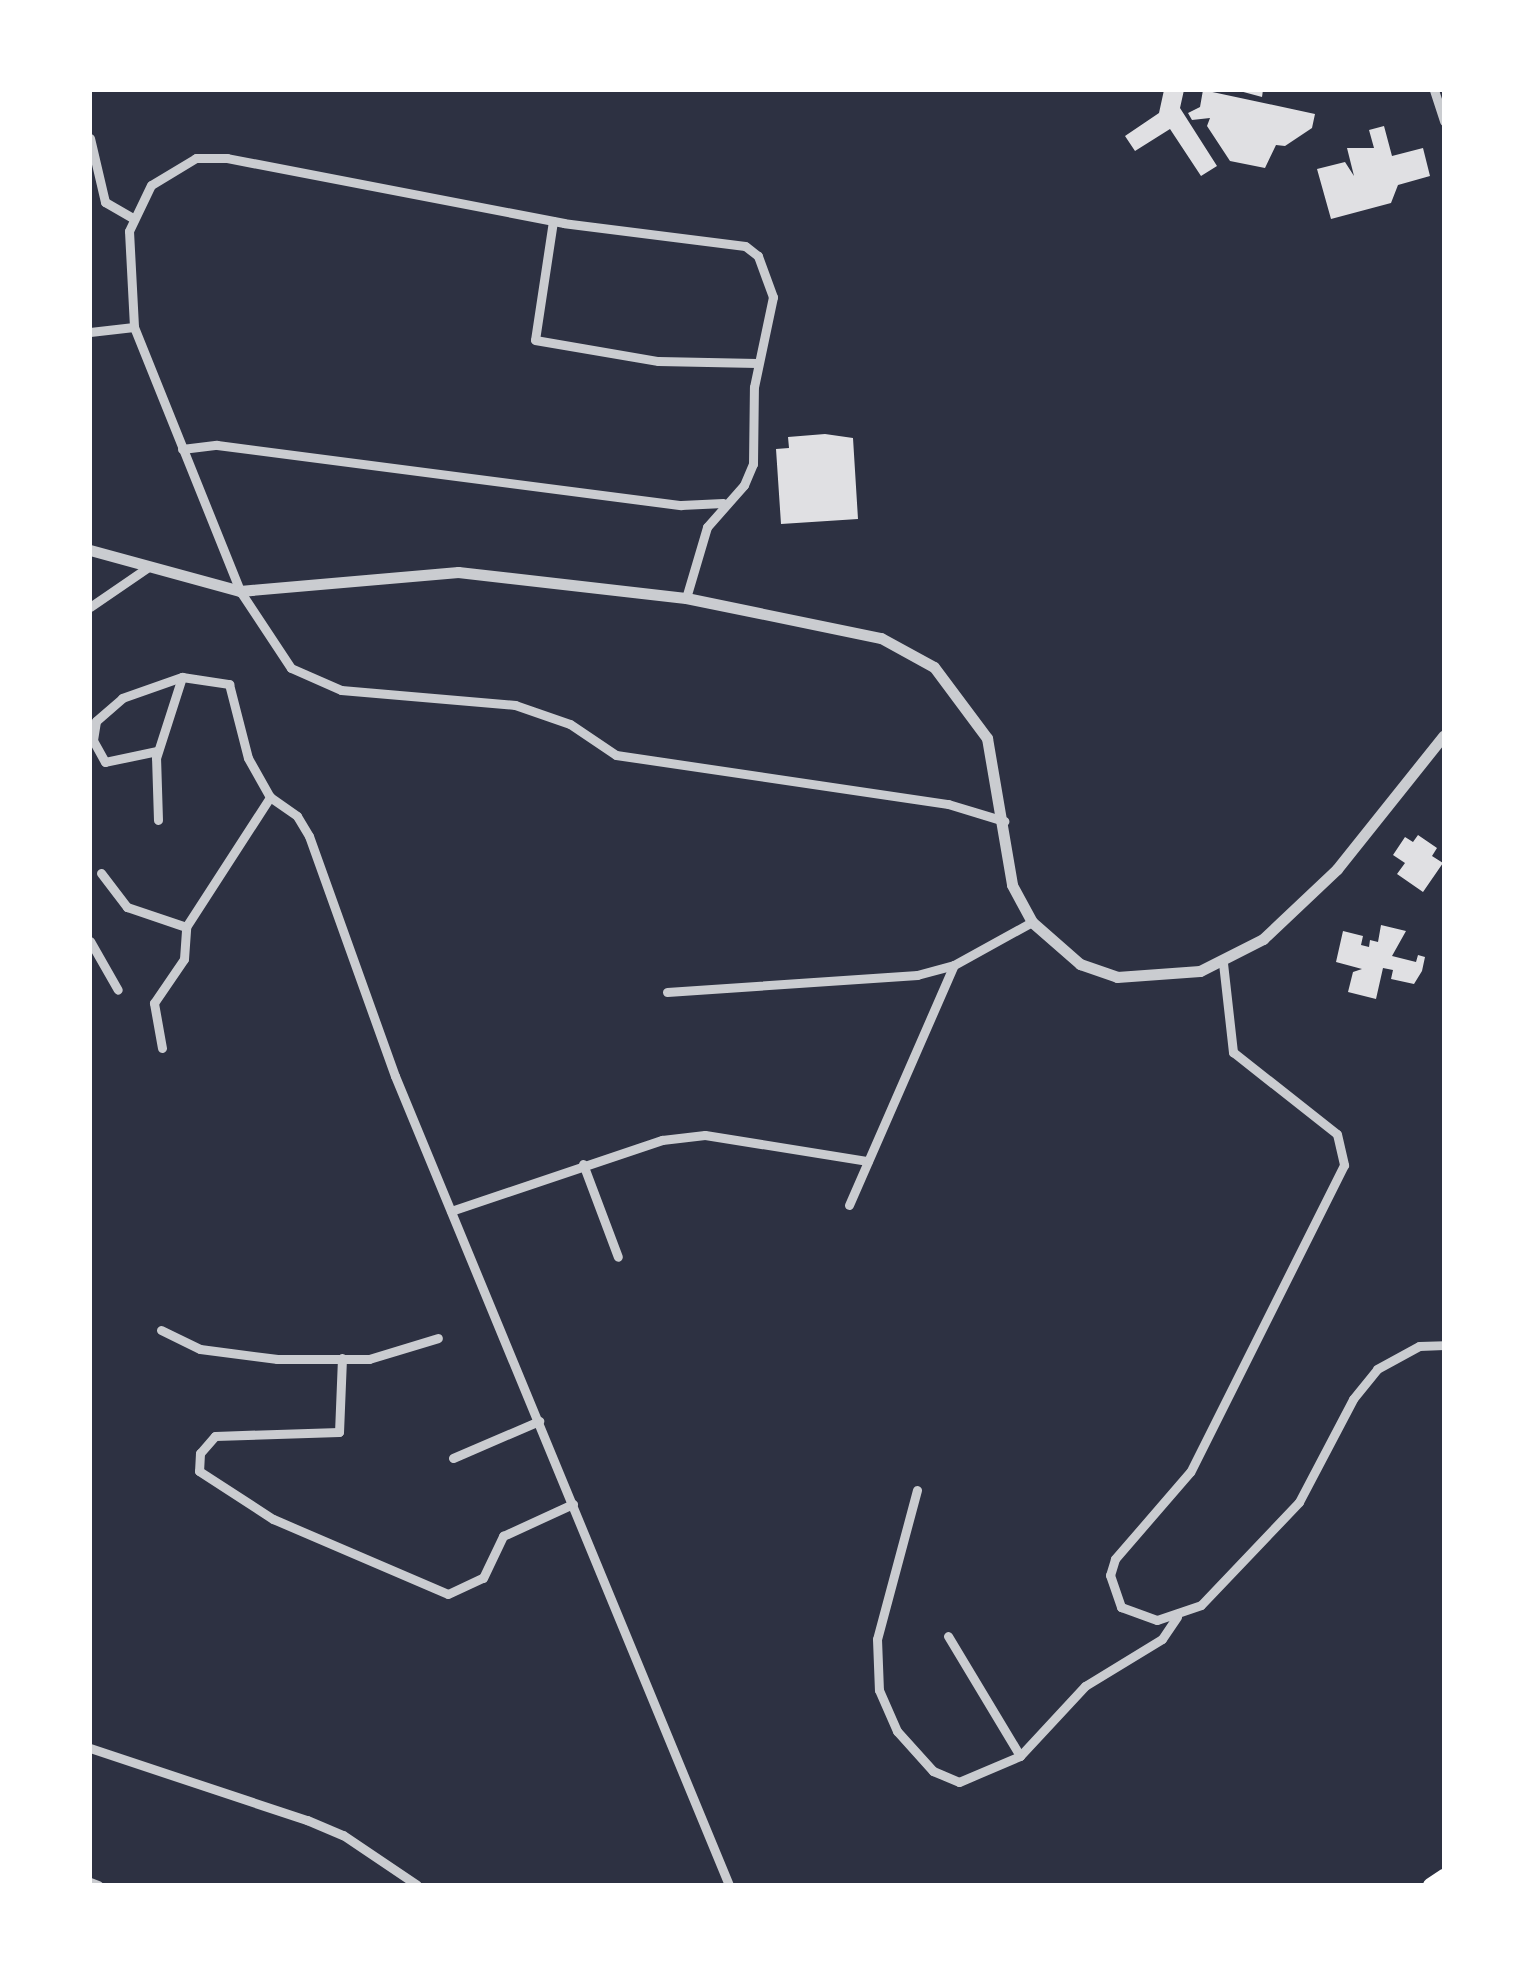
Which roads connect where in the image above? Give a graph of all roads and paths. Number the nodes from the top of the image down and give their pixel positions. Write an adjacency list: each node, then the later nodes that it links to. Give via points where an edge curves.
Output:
1 (1434, 90): 2 (street)
2 (1444, 121)
3 (90, 138): 4 (street, via 105,202)
4 (133, 218): 5 (street, via 151,186 172,168 196,158 227,158); 6 (street, via 126,262)
5 (553, 220): 8 (street, via 745,246 769,274 773,297); 8 (street, via 535,340 658,361)
6 (134, 327): 7 (street); 9 (street)
7 (90, 332)
8 (758, 363): 10 (street, via 752,464 744,484)
9 (182, 449): 10 (street, via 217,445 654,502); 13 (street)
10 (723, 503): 14 (street, via 707,527)
11 (90, 550): 12 (street)
12 (146, 568): 13 (street); 15 (street)
13 (240, 591): 14 (street, via 458,572); 21 (street, via 278,656 308,679 341,690 515,706 570,724 616,755 948,804)
14 (686, 598): 21 (street, via 881,638 934,667 987,738)
15 (90, 606)
16 (182, 677): 18 (street); 18 (street, via 122,698 96,721 93,740 106,762); 19 (street, via 229,684 235,724)
17 (1444, 735): 26 (street, via 1302,908)
18 (158, 752): 20 (street)
19 (270, 796): 24 (street); 34 (street, via 297,816 308,836)
20 (158, 820)
21 (1004, 821): 23 (street, via 1012,886)
22 (101, 873): 24 (street, via 127,907)
23 (1032, 922): 26 (street, via 1080,964 1116,976 1161,977); 27 (street)
24 (186, 927): 30 (street, via 184,959 154,1003)
25 (90, 941): 28 (street)
26 (1223, 963): 44 (street, via 1233,1052 1337,1134 1345,1152 1190,1472 1115,1559 1110,1575 1121,1607 1138,1616)
27 (954, 965): 29 (street, via 819,984); 31 (street)
28 (118, 990)
29 (667, 992)
30 (162, 1048)
31 (868, 1161): 32 (street, via 705,1135 662,1140); 33 (street)
32 (583, 1164): 34 (street); 35 (street)
33 (849, 1205)
34 (451, 1210): 40 (street)
35 (618, 1258)
36 (161, 1330): 39 (street, via 221,1353)
37 (438, 1338): 39 (street, via 383,1356)
38 (1444, 1345): 44 (street, via 1419,1346 1377,1368 1353,1399 1299,1502 1233,1575)
39 (342, 1358): 43 (street, via 338,1432 216,1436 200,1453 200,1471 274,1520 448,1594 483,1578 503,1536)
40 (540, 1420): 41 (street); 43 (street)
41 (453, 1458)
42 (917, 1490): 47 (street, via 877,1639 879,1690 897,1731 932,1771 958,1782)
43 (574, 1504): 52 (street)
44 (1178, 1617): 47 (street, via 1162,1639 1085,1686)
45 (948, 1636): 47 (street)
46 (90, 1748): 51 (street, via 307,1820)
47 (1020, 1756)
48 (1444, 1876): 53 (main road)
49 (90, 1882): 50 (street)
50 (98, 1885)
51 (417, 1885)
52 (729, 1885)
53 (1430, 1885)

